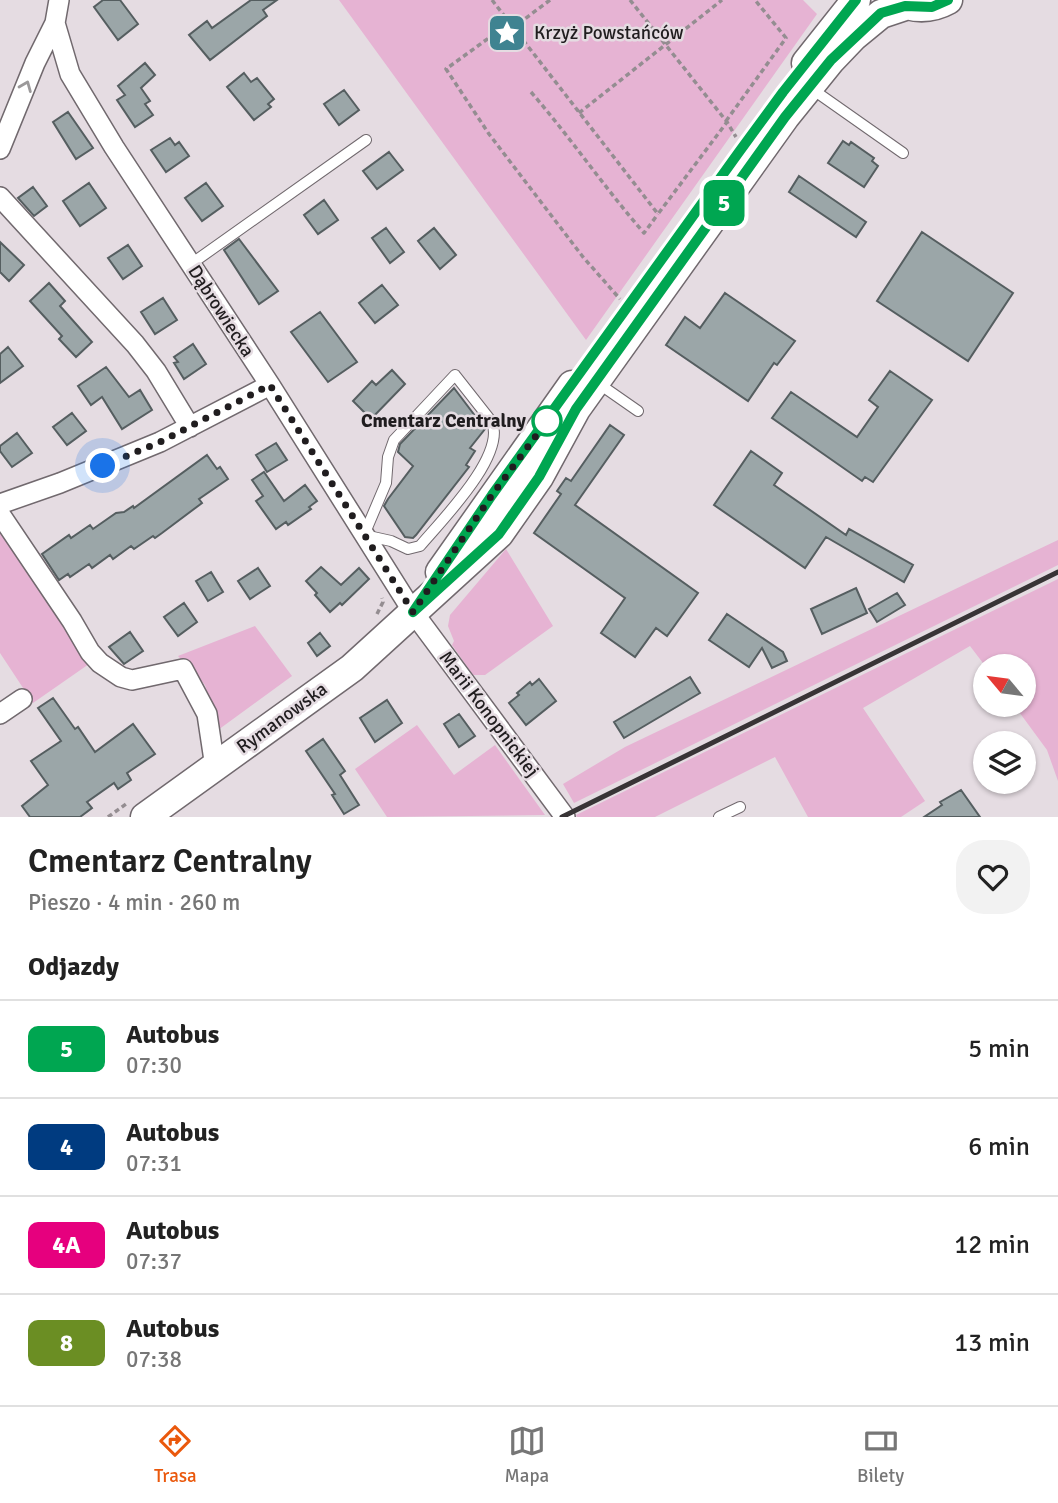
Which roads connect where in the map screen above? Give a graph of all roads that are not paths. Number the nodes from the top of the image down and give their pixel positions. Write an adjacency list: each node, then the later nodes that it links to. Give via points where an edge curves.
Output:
1 (58, 0): 5 (street, Dąbrowiecka)
2 (856, 0): 6 (main road, Rymanowska)
3 (948, 0): 4 (main road, Rymanowska, via 932,7)
4 (899, 3): 7 (main road, Rymanowska, via 873,19)
5 (55, 23): 9 (street, one-way to 5); 12 (street, Dąbrowiecka, via 70,74)
6 (814, 52): 7 (lane); 13 (main road, Rymanowska, via 739,152)
7 (809, 87): 10 (lane); 13 (main road, Rymanowska)
8 (366, 140): 12 (lane)
9 (0, 149)
10 (903, 153)
11 (0, 197): 16 (street, via 135,344)
12 (191, 264): 14 (street, Dąbrowiecka)
13 (588, 377): 15 (lane); 20 (main road, Rymanowska, via 539,477 499,534)
14 (270, 385): 16 (street); 19 (street, Dąbrowiecka)
15 (638, 411)
16 (190, 427): 17 (street, via 60,484)
17 (0, 504)
18 (0, 514): 23 (street, via 100,663 132,680 183,669 207,714)
19 (363, 535): 19 (lane, via 386,483 394,440 455,375 495,428 479,473 420,546 408,549); 20 (street, Dąbrowiecka)
20 (413, 612): 23 (main road, Rymanowska, via 352,668); 26 (street, Marii Konopnickiej)
21 (22, 699): 22 (street)
22 (0, 715)
23 (215, 767): 25 (main road, Rymanowska)
24 (740, 807): 27 (lane)
25 (145, 817)
26 (565, 817)
27 (719, 817)

